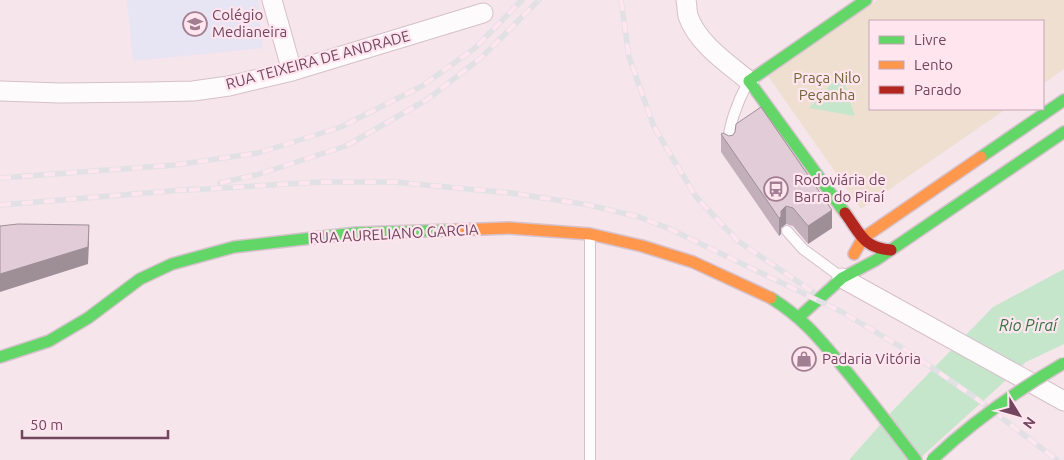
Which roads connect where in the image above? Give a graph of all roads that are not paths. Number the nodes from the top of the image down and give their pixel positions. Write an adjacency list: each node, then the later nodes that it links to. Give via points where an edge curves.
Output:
1 (272, 0): 5 (street)
2 (686, 0): 6 (street, via 688,15 696,30 711,49)
3 (866, 0): 6 (street)
4 (483, 12): 5 (street, RUA TEIXEIRA DE ANDRADE)
5 (292, 70): 7 (street, RUA TEIXEIRA DE ANDRADE, via 229,86 193,91)
6 (749, 81): 10 (lane, via 734,117); 13 (street)
7 (0, 92)
8 (1064, 100): 13 (street)
9 (1064, 132): 14 (street)
10 (729, 147)
11 (787, 230): 15 (lane, via 804,249)
12 (590, 234): 16 (street, RUA AURELIANO GARCIA, via 693,262 766,295); 17 (street, RUA AURELIANO GARCIA, via 509,228 366,233 234,247 172,264 140,280 88,318 49,341); 20 (lane)
13 (863, 238): 14 (street, via 878,249); 15 (street)
14 (891, 250): 15 (street)
15 (842, 278): 16 (street); 19 (street)
16 (799, 317): 21 (street, RUA AURELIANO GARCIA, via 863,391)
17 (0, 357)
18 (1064, 363): 22 (street, bridge, via 983,415)
19 (1061, 399)
20 (590, 460)
21 (916, 460)
22 (932, 460)

